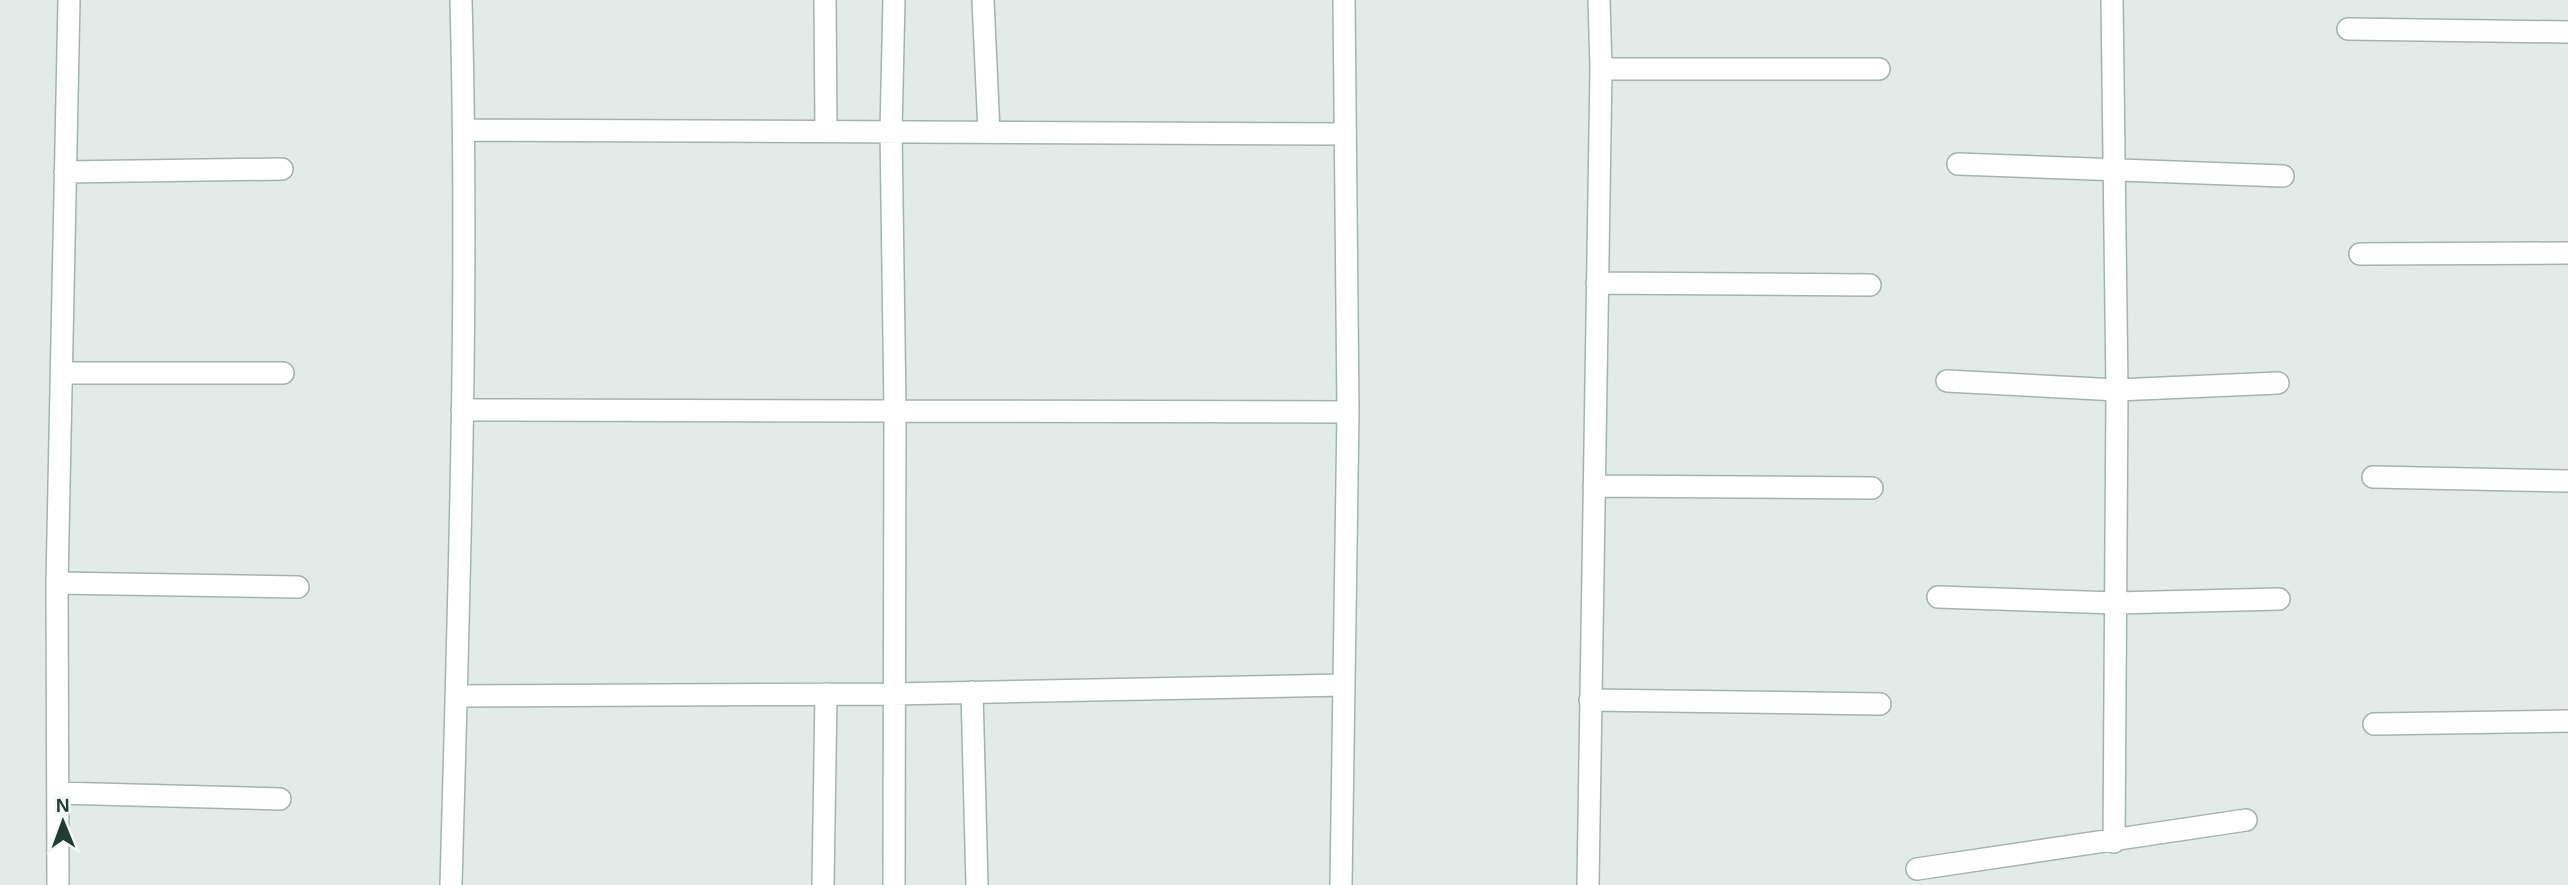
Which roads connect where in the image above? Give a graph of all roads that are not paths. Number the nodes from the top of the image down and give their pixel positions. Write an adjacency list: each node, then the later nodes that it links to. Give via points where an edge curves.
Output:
1 (69, 0): 21 (street)
2 (461, 0): 13 (street)
3 (825, 0): 14 (street)
4 (894, 0): 15 (street)
5 (982, 0): 16 (street)
6 (1344, 0): 17 (street)
7 (1599, 0): 11 (street)
8 (2112, 0): 20 (street)
9 (2348, 29): 10 (street)
10 (2568, 32)
11 (1601, 69): 12 (street); 25 (street)
12 (1880, 69)
13 (464, 130): 14 (street); 33 (street)
14 (826, 131): 15 (street)
15 (891, 131): 16 (street); 32 (street)
16 (989, 132): 17 (street)
17 (1344, 134): 34 (street)
18 (1958, 164): 20 (street)
19 (282, 169): 21 (street)
20 (2115, 170): 22 (street); 31 (street)
21 (65, 172): 27 (street)
22 (2283, 176)
23 (2568, 253): 24 (street)
24 (2360, 254)
25 (1597, 283): 26 (street); 37 (street)
26 (1870, 285)
27 (62, 373): 28 (street); 39 (street)
28 (283, 373)
29 (1947, 381): 31 (street)
30 (2278, 383): 31 (street)
31 (2117, 390): 43 (street)
32 (895, 408): 33 (street); 34 (street); 47 (street)
33 (462, 410): 48 (street)
34 (1348, 412): 44 (street)
35 (2373, 477): 36 (street)
36 (2568, 481)
37 (1594, 486): 38 (street); 49 (street)
38 (1872, 488)
39 (57, 583): 40 (street); 53 (street)
40 (298, 587)
41 (1938, 597): 43 (street)
42 (2279, 599): 43 (street)
43 (2116, 603): 56 (street)
44 (1344, 685): 45 (street); 63 (street)
45 (972, 692): 47 (street); 62 (street)
46 (826, 694): 47 (street); 48 (street); 60 (street)
47 (894, 694): 61 (street)
48 (456, 696): 59 (street)
49 (1590, 700): 50 (street); 64 (street)
50 (1880, 704)
51 (2568, 721): 52 (street)
52 (2374, 724)
53 (58, 793): 54 (street); 58 (street)
54 (280, 799)
55 (2246, 820): 56 (street)
56 (2114, 842): 57 (street)
57 (1917, 869)
58 (58, 885)
59 (451, 885)
60 (823, 885)
61 (894, 885)
62 (977, 885)
63 (1341, 885)
64 (1587, 885)

